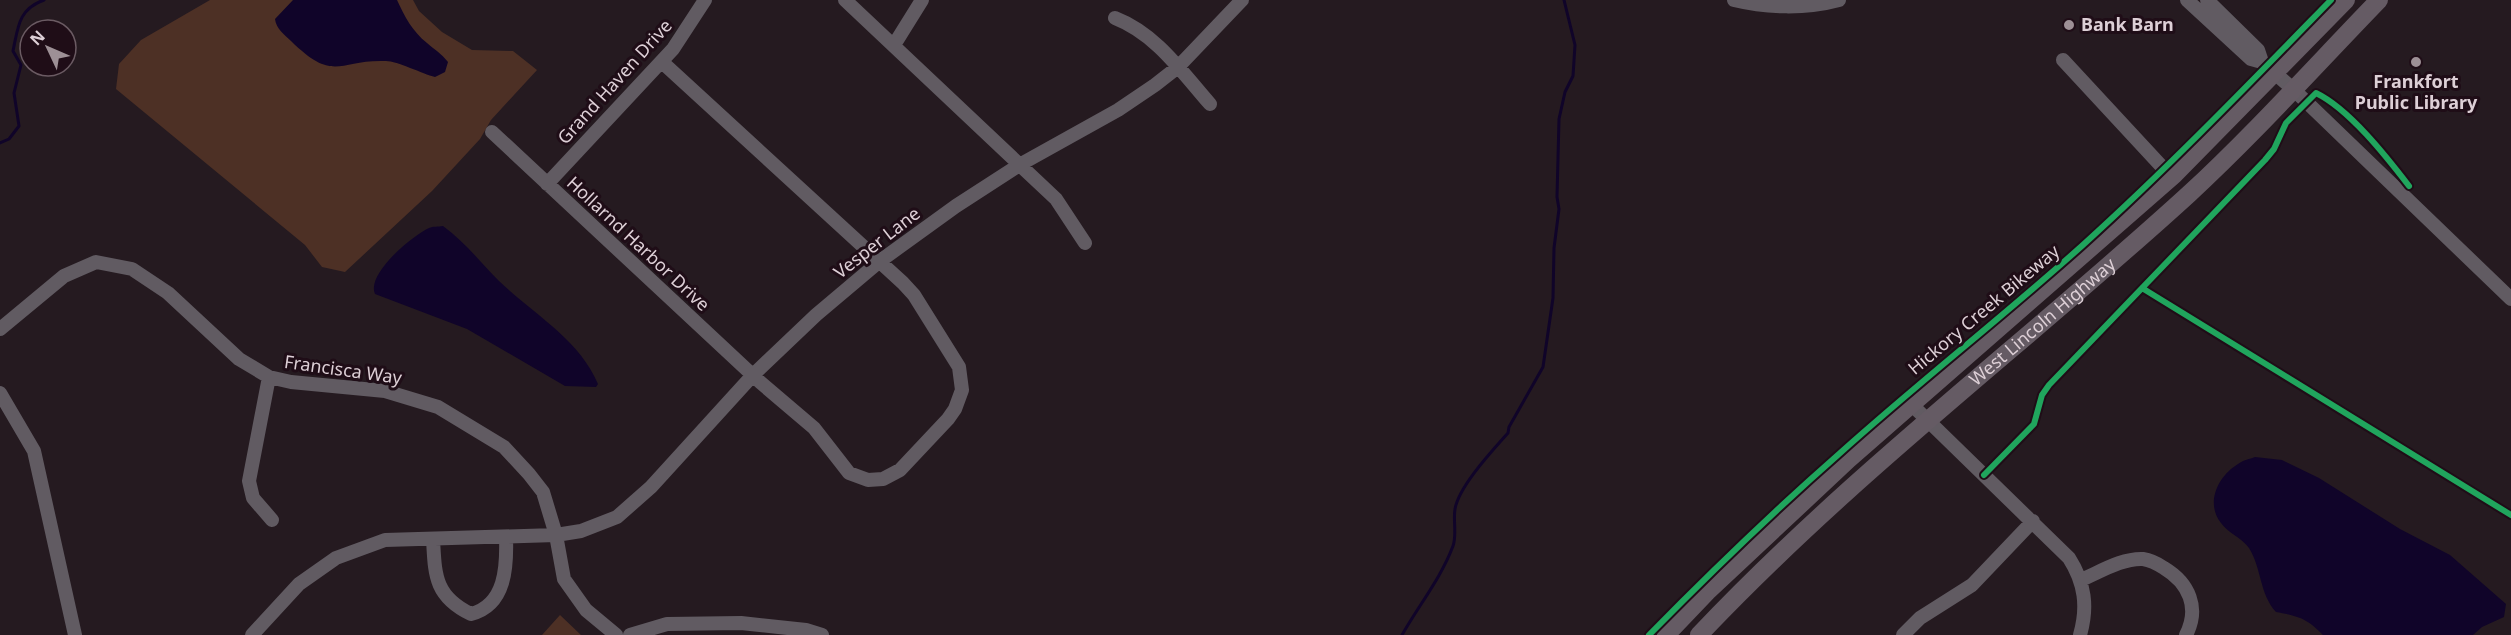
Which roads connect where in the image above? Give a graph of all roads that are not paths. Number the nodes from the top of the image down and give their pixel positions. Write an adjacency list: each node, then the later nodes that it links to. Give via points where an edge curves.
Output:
1 (705, 0): 14 (street, Grand Haven Drive)
2 (845, 0): 12 (street)
3 (922, 0): 12 (street)
4 (1242, 0): 15 (street, Vesper Lane)
5 (1734, 0): 6 (street, via 1782,6)
6 (1839, 0)
7 (2187, 0): 16 (street, via 2251,59)
8 (2207, 0): 16 (street, via 2258,50)
9 (2346, 0): 16 (main road, West Lincoln Highway)
10 (2379, 0): 17 (main road, West Lincoln Highway)
11 (1115, 18): 15 (street, via 1135,26)
12 (894, 45): 20 (street)
13 (2063, 60): 21 (street, via 2164,169)
14 (662, 62): 22 (street, Grand Haven Drive); 24 (street)
15 (1178, 67): 18 (street); 20 (street, Vesper Lane, via 1118,110)
16 (2268, 68): 17 (street); 21 (main road, West Lincoln Highway)
17 (2293, 89): 25 (street); 31 (main road, West Lincoln Highway, via 2190,193)
18 (1210, 104)
19 (492, 132): 22 (street, Hollarnd Harbor Drive)
20 (1021, 164): 23 (street, via 1056,199); 24 (street, Vesper Lane)
21 (2174, 175): 30 (main road, West Lincoln Highway)
22 (547, 184): 28 (street, Hollarnd Harbor Drive)
23 (1085, 243)
24 (880, 261): 28 (street, Vesper Lane, via 816,315); 28 (street, Hollarnd Harbor Drive, via 914,295 959,367 962,382 955,409 900,470 874,481 849,473 814,428)
25 (2511, 299)
26 (0, 329): 27 (street, Francisca Way, via 64,276 96,262 132,269 168,293 239,358)
27 (269, 377): 32 (street, via 249,481 253,498); 34 (street, Francisca Way, via 385,390 438,407 469,424 504,447 529,474 543,492)
28 (757, 379): 34 (street, Vesper Lane, via 616,518)
29 (0, 393): 40 (street, via 34,451)
30 (1912, 405): 31 (street); 45 (main road, West Lincoln Highway, via 1760,541)
31 (1929, 421): 33 (street); 46 (main road, West Lincoln Highway, via 1777,558)
32 (272, 520)
33 (2033, 521): 37 (street, via 2063,550); 47 (street, via 1972,585 1920,618)
34 (556, 535): 35 (street, Vesper Lane); 42 (street, Francisca Way, via 559,562 573,595)
35 (506, 537): 36 (street, Vesper Lane); 36 (street, via 507,561 500,592 480,612 471,614 445,595 435,579)
36 (433, 538): 41 (street, Vesper Lane, via 384,540 336,558 299,584)
37 (2081, 580): 48 (street, via 2085,618); 49 (street, via 2129,561 2144,559 2160,565 2185,585 2191,597 2193,613)
38 (752, 629): 39 (street); 44 (street, via 814,631)
39 (722, 630): 43 (street, via 668,624)
40 (75, 635)
41 (252, 635)
42 (616, 635)
43 (630, 635)
44 (822, 635)
45 (1666, 635)
46 (1699, 635)
47 (1903, 635)
48 (2080, 635)
49 (2186, 635)

